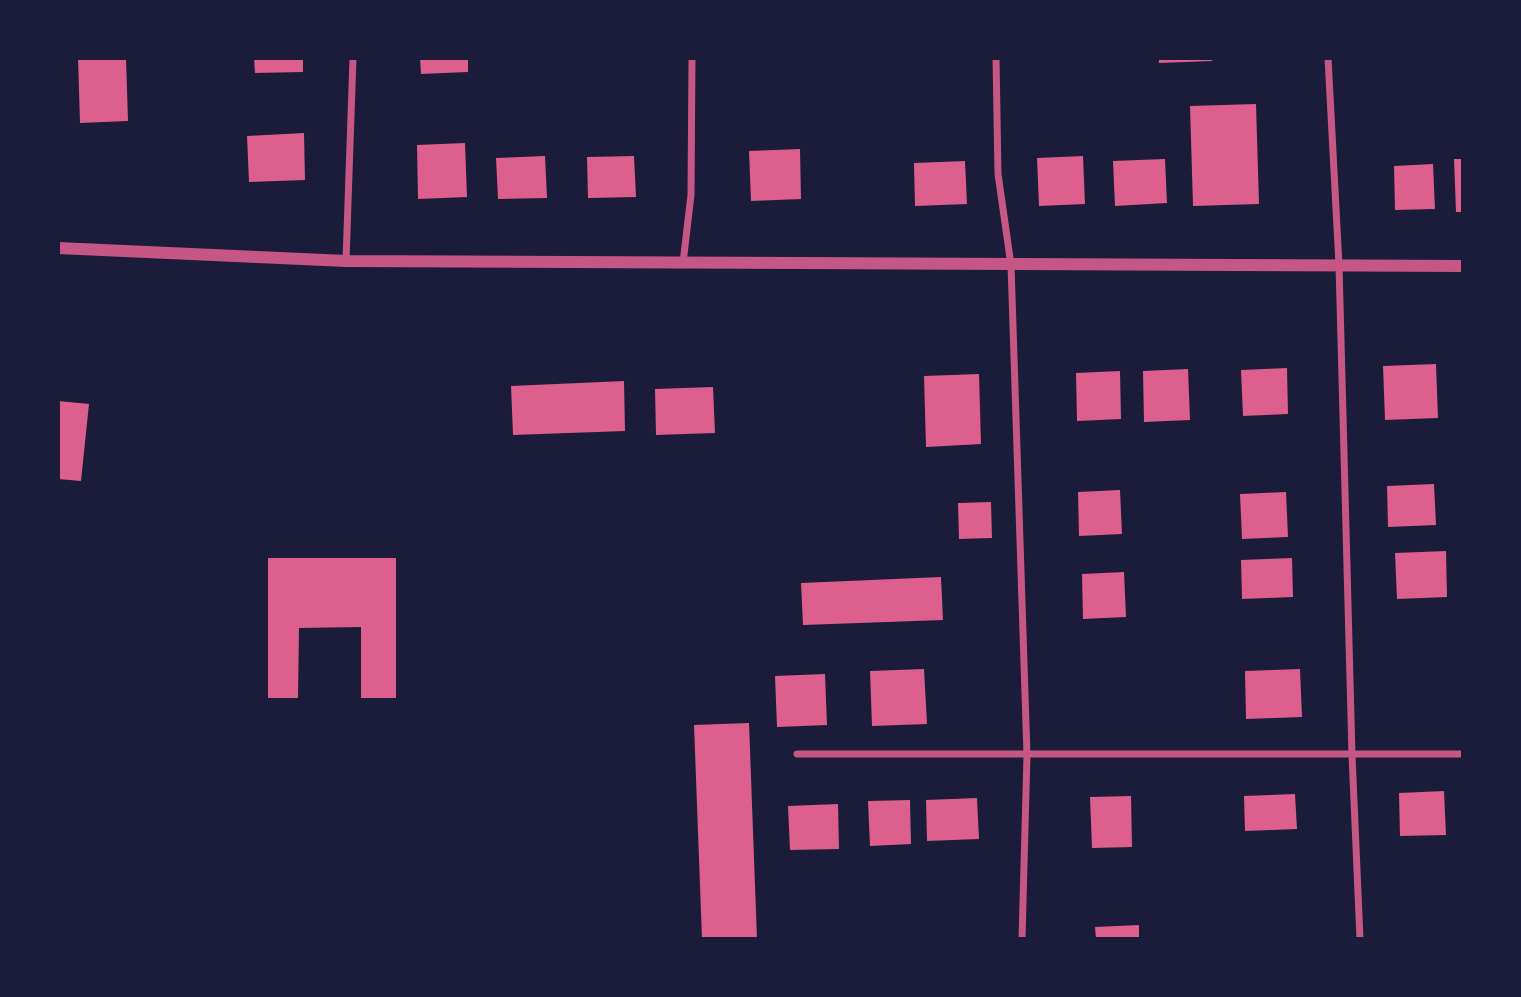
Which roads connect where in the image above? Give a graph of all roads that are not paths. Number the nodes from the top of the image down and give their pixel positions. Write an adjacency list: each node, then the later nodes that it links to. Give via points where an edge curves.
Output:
1 (353, 58): 6 (street)
2 (692, 58): 7 (street, via 691,195)
3 (996, 58): 8 (street, via 998,174)
4 (1328, 58): 9 (street)
5 (58, 248): 6 (street)
6 (346, 261): 7 (street)
7 (683, 264): 8 (street)
8 (1011, 265): 9 (street); 13 (street)
9 (1339, 265): 10 (street); 14 (street)
10 (1463, 266)
11 (797, 754): 13 (street)
12 (1463, 754): 14 (street)
13 (1027, 755): 14 (street); 15 (street)
14 (1352, 755): 16 (street)
15 (1023, 939)
16 (1360, 939)

